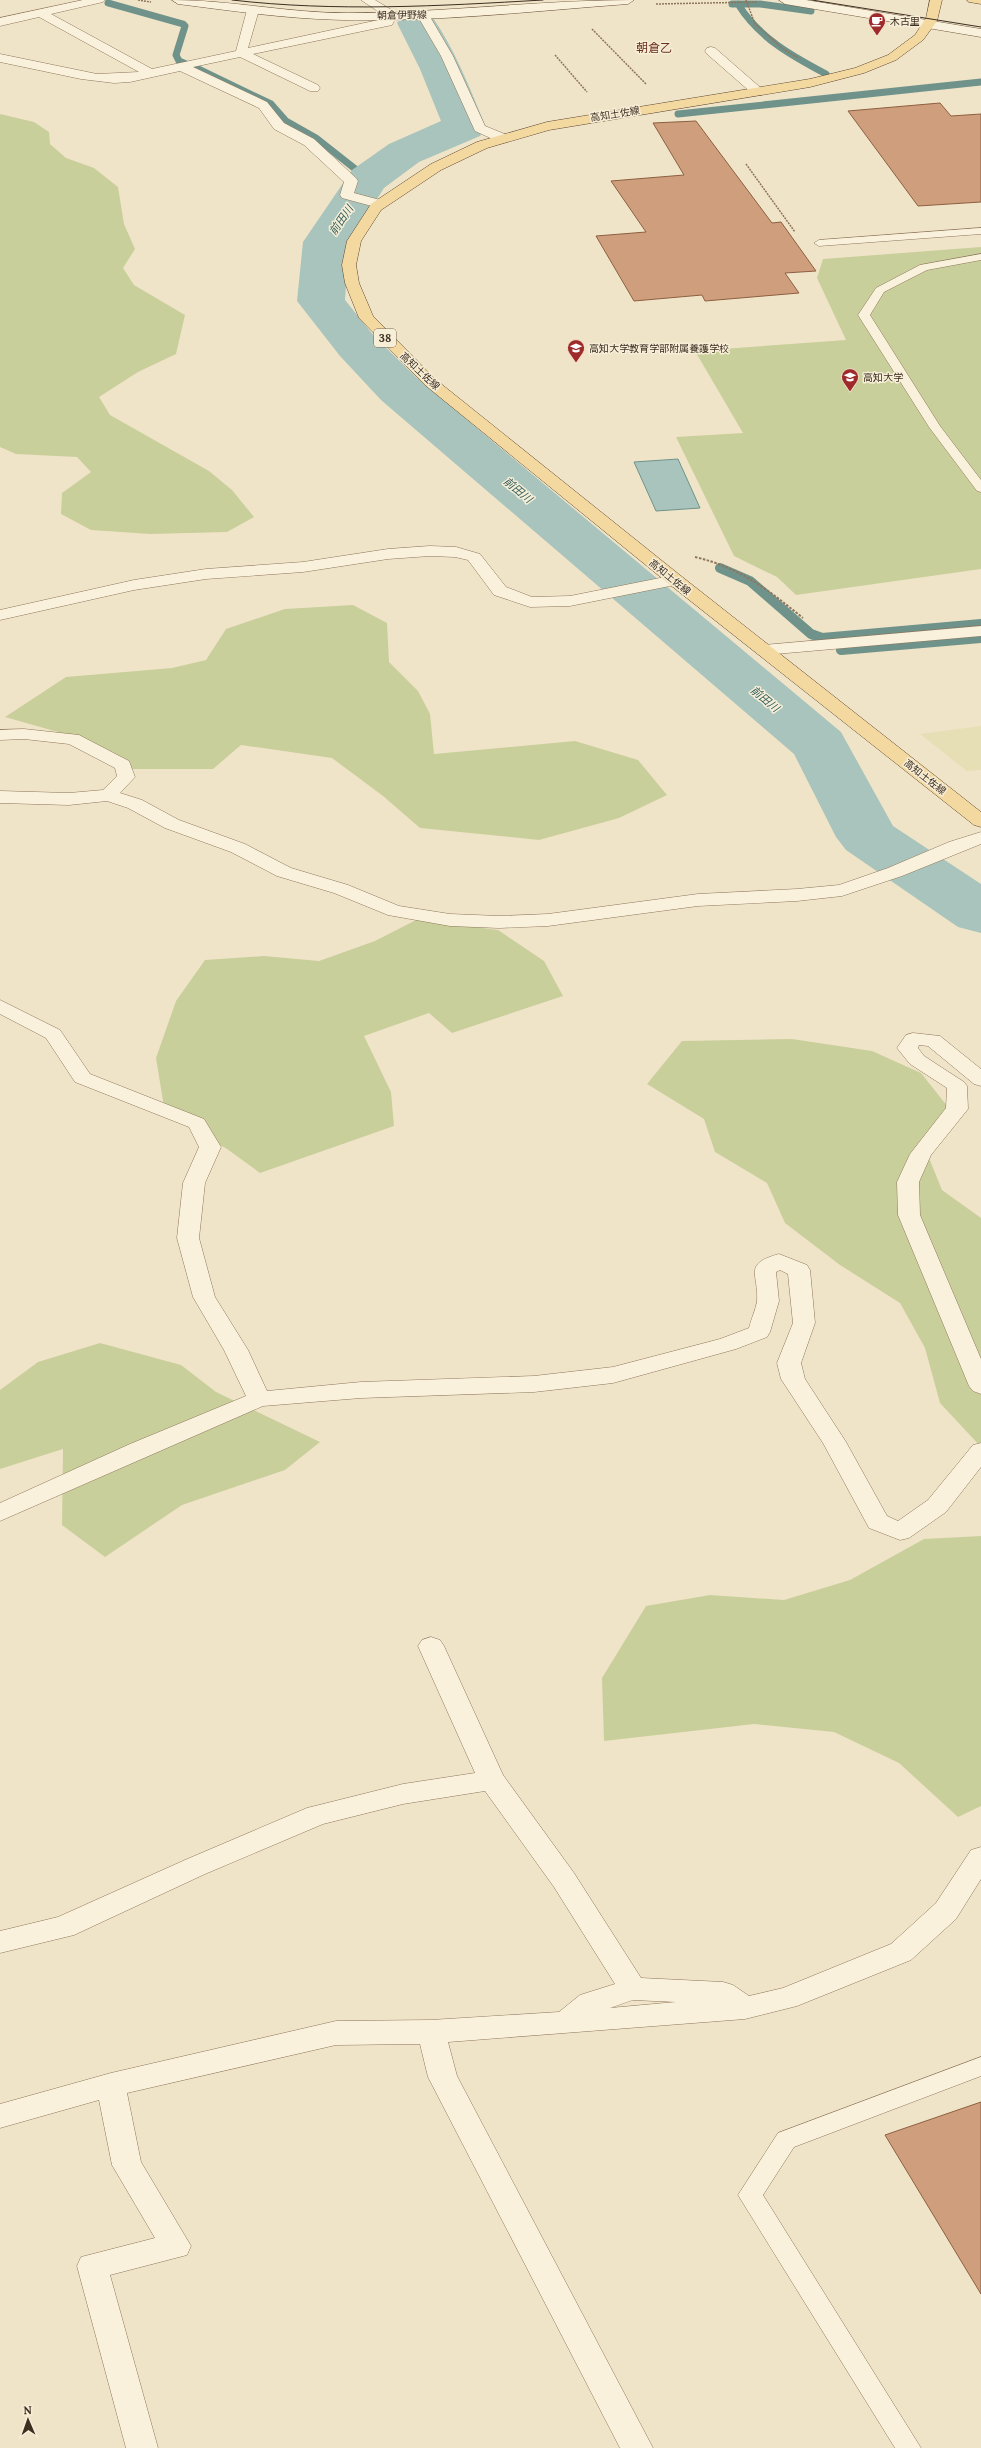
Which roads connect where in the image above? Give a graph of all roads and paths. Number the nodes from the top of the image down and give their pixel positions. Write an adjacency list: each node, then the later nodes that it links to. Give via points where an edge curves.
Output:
1 (99, 0): 11 (street)
2 (178, 0): 10 (street, 朝倉伊野線)
3 (367, 0): 12 (street)
4 (628, 0): 13 (street, 朝倉伊野線)
5 (785, 0): 15 (street)
6 (936, 0): 15 (main road)
7 (973, 0): 8 (main road)
8 (981, 0)
9 (746, 2): 24 (path, via 755,24 782,48)
10 (253, 10): 12 (street, 朝倉伊野線, via 305,15); 19 (street)
11 (40, 13): 14 (street); 23 (street)
12 (391, 15): 13 (street, 朝倉伊野線); 19 (street, via 388,22)
13 (422, 15): 29 (street, via 447,56 480,128)
14 (0, 22)
15 (929, 24): 17 (street); 24 (main road, 高知土佐線 / 38, via 899,52 880,63)
16 (588, 25): 25 (path)
17 (981, 33)
18 (711, 51): 27 (street)
19 (241, 53): 22 (street); 26 (street)
20 (555, 55): 28 (path)
21 (0, 58): 23 (street, via 103,78 118,79)
22 (182, 67): 23 (street); 30 (street, via 263,105 279,126 309,142 351,181 347,195)
23 (151, 74)
24 (836, 77): 27 (main road, 高知土佐線 / 38)
25 (648, 85)
26 (314, 88)
27 (758, 92): 29 (main road, 高知土佐線 / 38, via 547,126)
28 (591, 97)
29 (502, 138): 30 (main road, 高知土佐線 / 38, via 436,167)
30 (373, 203): 36 (main road, 高知土佐線 / 38, via 354,241 349,265 352,283 366,318 430,382)
31 (981, 231): 32 (lane)
32 (819, 243)
33 (981, 257): 34 (lane, via 924,267 880,290 864,315 935,427)
34 (981, 488)
35 (688, 556): 38 (path, via 717,561 755,578)
36 (675, 580): 37 (street, via 570,601 530,602 500,591 474,557 456,552 430,551 388,554 303,568 199,576 134,585); 40 (main road, 高知土佐線 / 38)
37 (0, 615)
38 (806, 621)
39 (981, 631): 40 (street)
40 (764, 650): 44 (main road, 高知土佐線 / 38)
41 (0, 735): 42 (street, via 24,734 73,739 123,765 126,777)
42 (108, 795): 43 (street, via 69,799); 45 (street, via 135,804 172,824 238,848 284,872 341,889 395,911 450,920 548,920 698,900 842,890)
43 (0, 797)
44 (981, 821)
45 (981, 838)
46 (0, 1006): 49 (street, via 53,1034 82,1078 197,1123 210,1147 194,1182 188,1238 204,1297 236,1350)
47 (981, 1080): 48 (street, via 933,1040 913,1039 906,1048 917,1060 957,1086 957,1109 921,1154 908,1182 909,1215)
48 (981, 1386)
49 (259, 1399): 50 (street, via 362,1390 534,1384 613,1375 728,1344 759,1332 768,1301 765,1269 779,1261 799,1270 804,1323 789,1363 793,1379 834,1442 878,1522 900,1532 937,1506); 51 (street, via 138,1450)
50 (981, 1451)
51 (0, 1513)
52 (431, 1646): 53 (street)
53 (492, 1780): 55 (street, via 403,1794 318,1815 195,1867 64,1927); 56 (street, via 564,1880)
54 (981, 1857): 57 (street, via 946,1911 901,1952 788,1998)
55 (0, 1942)
56 (633, 1989): 57 (street, via 723,1993); 58 (street, via 590,2003)
57 (745, 2008): 58 (street)
58 (566, 2023): 59 (street)
59 (431, 2032): 61 (street, via 336,2033); 64 (street, via 443,2077)
60 (981, 2066): 65 (lane, via 786,2140 750,2195)
61 (111, 2085): 62 (street); 63 (street, via 127,2165 176,2246 92,2266)
62 (0, 2116)
63 (142, 2448)
64 (636, 2448)
65 (909, 2448)

